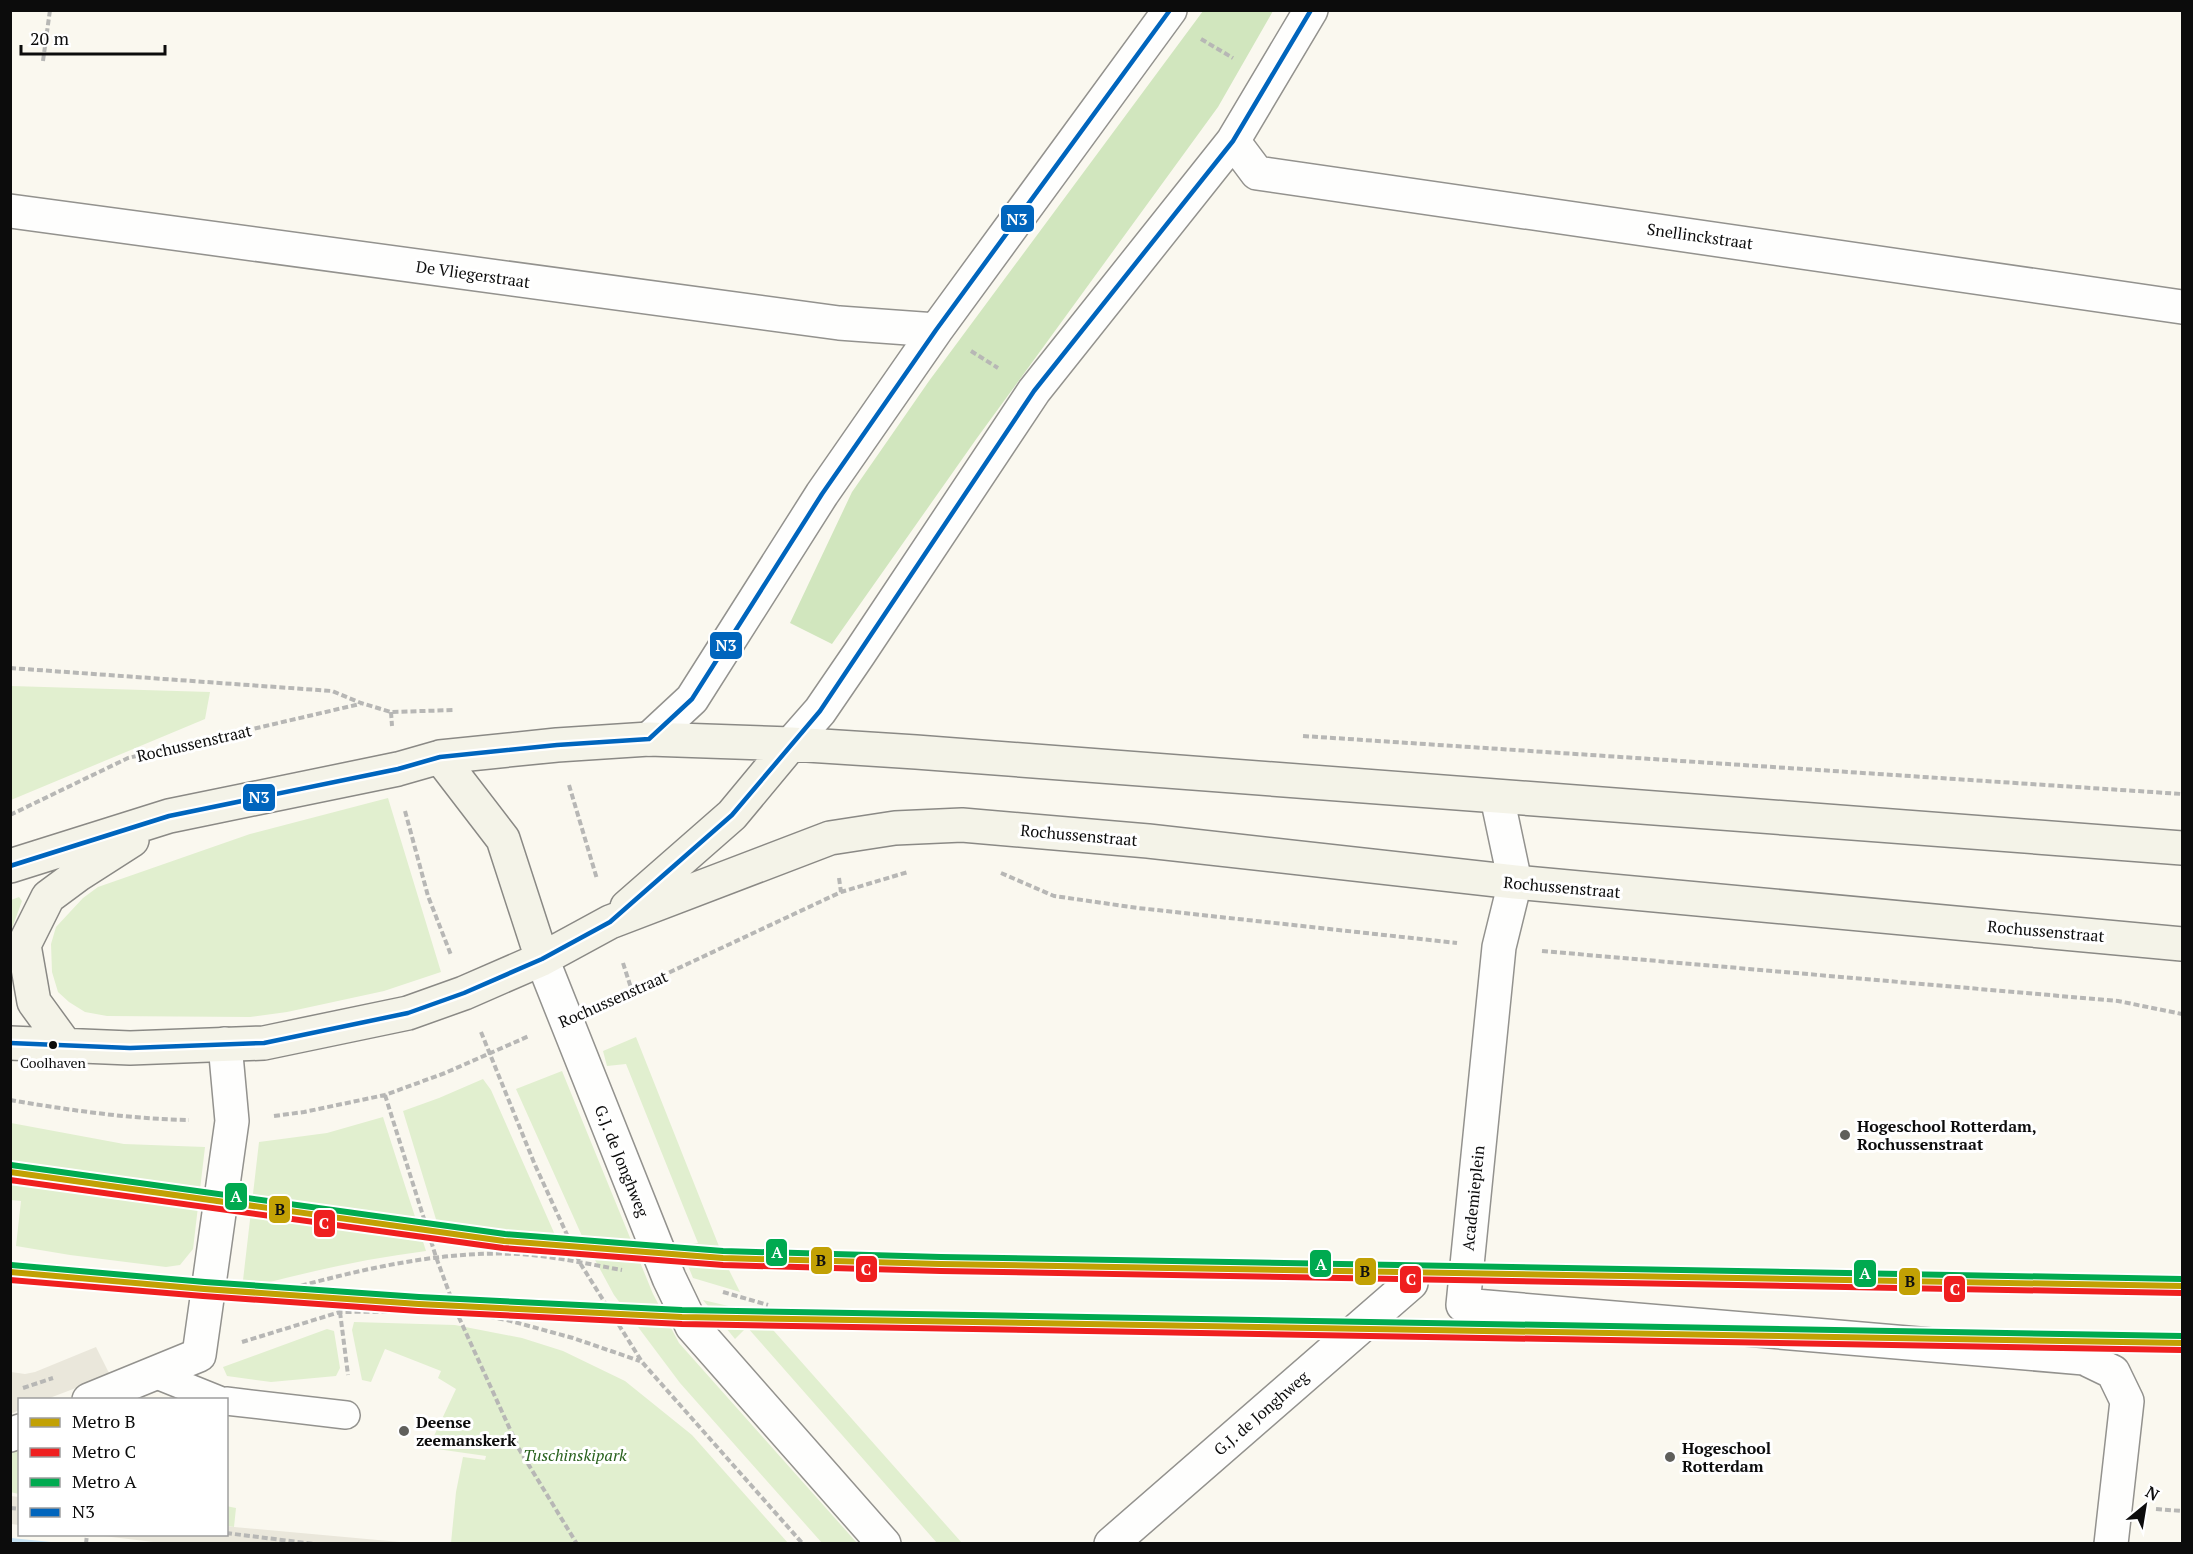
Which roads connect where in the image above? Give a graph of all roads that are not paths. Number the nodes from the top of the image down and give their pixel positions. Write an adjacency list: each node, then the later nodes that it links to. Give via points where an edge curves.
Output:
1 (1311, 10): 3 (street)
2 (1168, 14): 6 (street)
3 (1233, 141): 5 (street, Snellinckstraat, via 1257,173); 8 (street, via 1034,391 820,711)
4 (10, 211): 6 (street, De Vliegerstraat, via 839,324)
5 (2182, 307)
6 (936, 330): 7 (street, via 822,494 692,699)
7 (649, 739): 8 (street); 9 (street)
8 (791, 744): 10 (street); 15 (street, via 732,815)
9 (440, 757): 11 (street); 17 (street, via 503,839)
10 (1497, 797): 12 (street); 14 (street, Academieplein)
11 (169, 816): 13 (street); 20 (street, via 48,897 24,945 34,1002)
12 (2182, 848)
13 (10, 866)
14 (1515, 882): 15 (street, Rochussenstraat, via 1137,840 962,825 895,828 830,838); 16 (street, Rochussenstraat); 29 (street, Academieplein, via 1499,947 1463,1305 2084,1358 2113,1372 2127,1401)
15 (610, 922): 17 (street, Rochussenstraat)
16 (2182, 944)
17 (542, 958): 19 (street, Rochussenstraat, via 408,1013 264,1043); 27 (street, G.J. de Jonghweg, via 669,1278 692,1326)
18 (10, 1043): 20 (street, Rochussenstraat)
19 (225, 1044): 20 (street, Rochussenstraat); 22 (street, via 231,1121 199,1355)
20 (66, 1046)
21 (1411, 1283): 28 (street, G.J. de Jonghweg)
22 (153, 1373): 23 (street); 24 (lane)
23 (94, 1398)
24 (214, 1398)
25 (228, 1401): 26 (lane)
26 (346, 1415)
27 (884, 1544)
28 (1112, 1544)
29 (2111, 1544)

